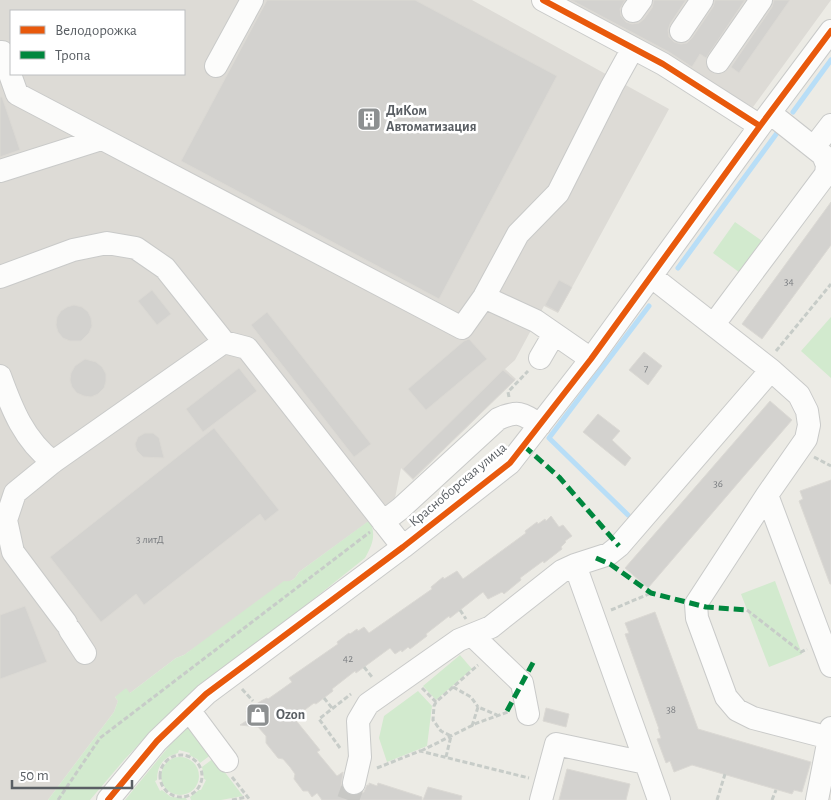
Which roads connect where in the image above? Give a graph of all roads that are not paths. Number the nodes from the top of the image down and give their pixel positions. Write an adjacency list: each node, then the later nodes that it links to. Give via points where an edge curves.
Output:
1 (252, 0): 10 (street)
2 (543, 0): 7 (street)
3 (702, 0): 5 (street)
4 (761, 0): 9 (street)
5 (681, 31)
6 (831, 31): 13 (street, Красноборская улица)
7 (633, 48): 13 (street); 20 (street, via 558,193 518,234)
8 (0, 52): 11 (street)
9 (718, 62)
10 (216, 66)
11 (10, 73)
12 (11, 75): 15 (street, via 18,94)
13 (765, 119): 16 (street); 19 (street, Красноборская улица)
14 (831, 124): 16 (street)
15 (102, 139): 17 (street); 20 (street, via 462,328)
16 (814, 147): 21 (street, via 823,155 826,174)
17 (0, 171)
18 (0, 277): 23 (street, via 73,250 107,243 136,248 165,268)
19 (652, 277): 21 (street); 25 (street, Красноборская улица)
20 (484, 297): 22 (street, via 536,321)
21 (714, 324): 26 (street)
22 (554, 334): 24 (street); 25 (street)
23 (224, 342): 29 (street); 31 (street, via 247,348)
24 (540, 358)
25 (591, 359): 28 (street, Красноборская улица)
26 (768, 367): 30 (street, via 799,394 810,425 806,439); 33 (street, via 619,546 609,554)
27 (0, 376): 29 (street, via 21,427 40,452)
28 (540, 425): 31 (street, via 524,414 512,412 498,419); 32 (street, Красноборская улица, via 510,463)
29 (53, 462): 35 (street, via 15,493 6,520 13,552)
30 (767, 495): 36 (street); 39 (street, via 696,604 697,618 726,698 737,710 753,718)
31 (383, 522): 32 (street)
32 (404, 546): 37 (street, Красноборская улица)
33 (574, 566): 34 (street, via 491,627); 41 (street)
34 (472, 635): 38 (street, via 522,683); 42 (street, via 368,704 358,721 360,757)
35 (85, 654)
36 (831, 666)
37 (189, 710): 40 (street); 45 (street, Красноборская улица, via 157,741)
38 (528, 714)
39 (830, 733): 44 (street)
40 (227, 761)
41 (646, 763): 43 (street, via 556,744); 46 (street)
42 (354, 780)
43 (544, 791)
44 (823, 797)
45 (108, 800)
46 (659, 800)

